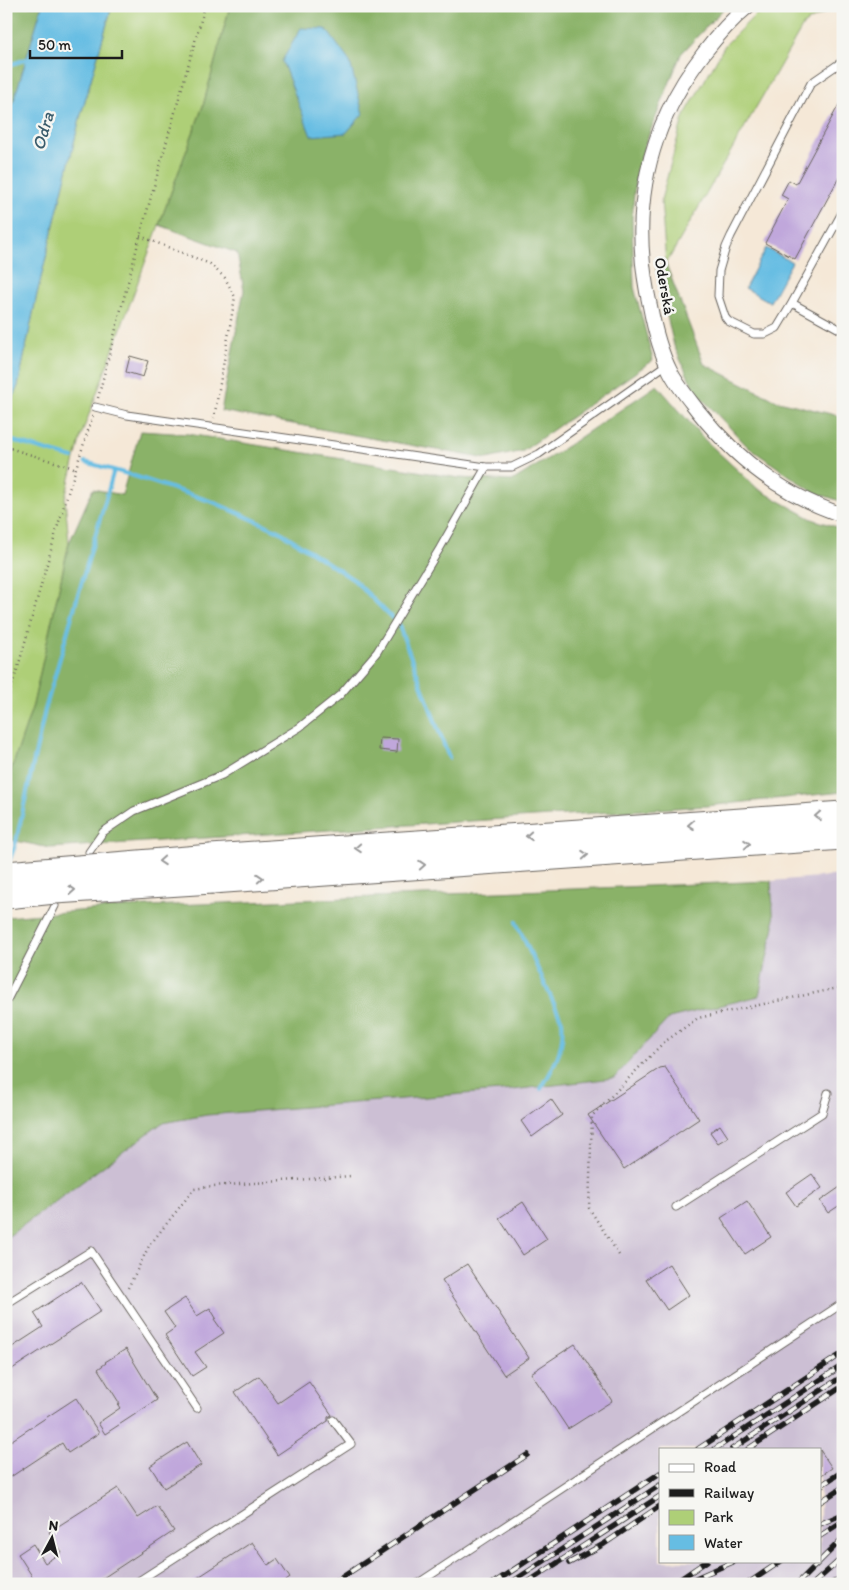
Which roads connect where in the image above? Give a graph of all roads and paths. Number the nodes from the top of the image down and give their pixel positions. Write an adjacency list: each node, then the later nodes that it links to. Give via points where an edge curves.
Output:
1 (205, 6): 5 (path)
2 (748, 6): 8 (street, Oderská, via 719,36 680,88 658,135 648,170 643,206 642,262 652,319)
3 (843, 61): 6 (lane, via 811,83 731,236 720,271 718,296 725,317 754,334 764,334 777,328)
4 (843, 211): 6 (lane)
5 (140, 236): 9 (path); 10 (path, via 210,264 225,278 235,297)
6 (792, 303): 7 (lane)
7 (843, 331)
8 (667, 364): 12 (lane, via 539,454 512,468); 14 (street, Oderská, via 680,388 708,423 756,469 799,497)
9 (95, 407): 10 (lane, via 127,415); 13 (path)
10 (212, 426): 12 (lane)
11 (6, 447): 13 (path)
12 (486, 467): 18 (lane, via 377,652 340,695 300,727 222,776 134,811 104,832)
13 (76, 469): 15 (path)
14 (843, 514)
15 (6, 704)
16 (843, 814): 19 (highway, one-way to 19)
17 (843, 837): 19 (highway, one-way to 17)
18 (89, 852)
19 (211, 869): 20 (highway, one-way to 20, bridge); 21 (highway, one-way to 19, bridge)
20 (6, 874)
21 (6, 896)
22 (55, 906): 24 (lane)
23 (843, 987): 28 (path, via 698,1018 663,1043 592,1116 589,1208)
24 (6, 1002)
25 (828, 1093): 27 (lane, via 822,1113)
26 (351, 1176): 29 (path, via 194,1189 149,1246)
27 (676, 1207)
28 (620, 1255)
29 (122, 1298): 31 (lane, via 90,1251); 32 (lane)
30 (843, 1303): 35 (lane)
31 (6, 1304)
32 (197, 1408)
33 (333, 1420): 34 (lane, via 351,1444)
34 (134, 1584)
35 (417, 1584)

